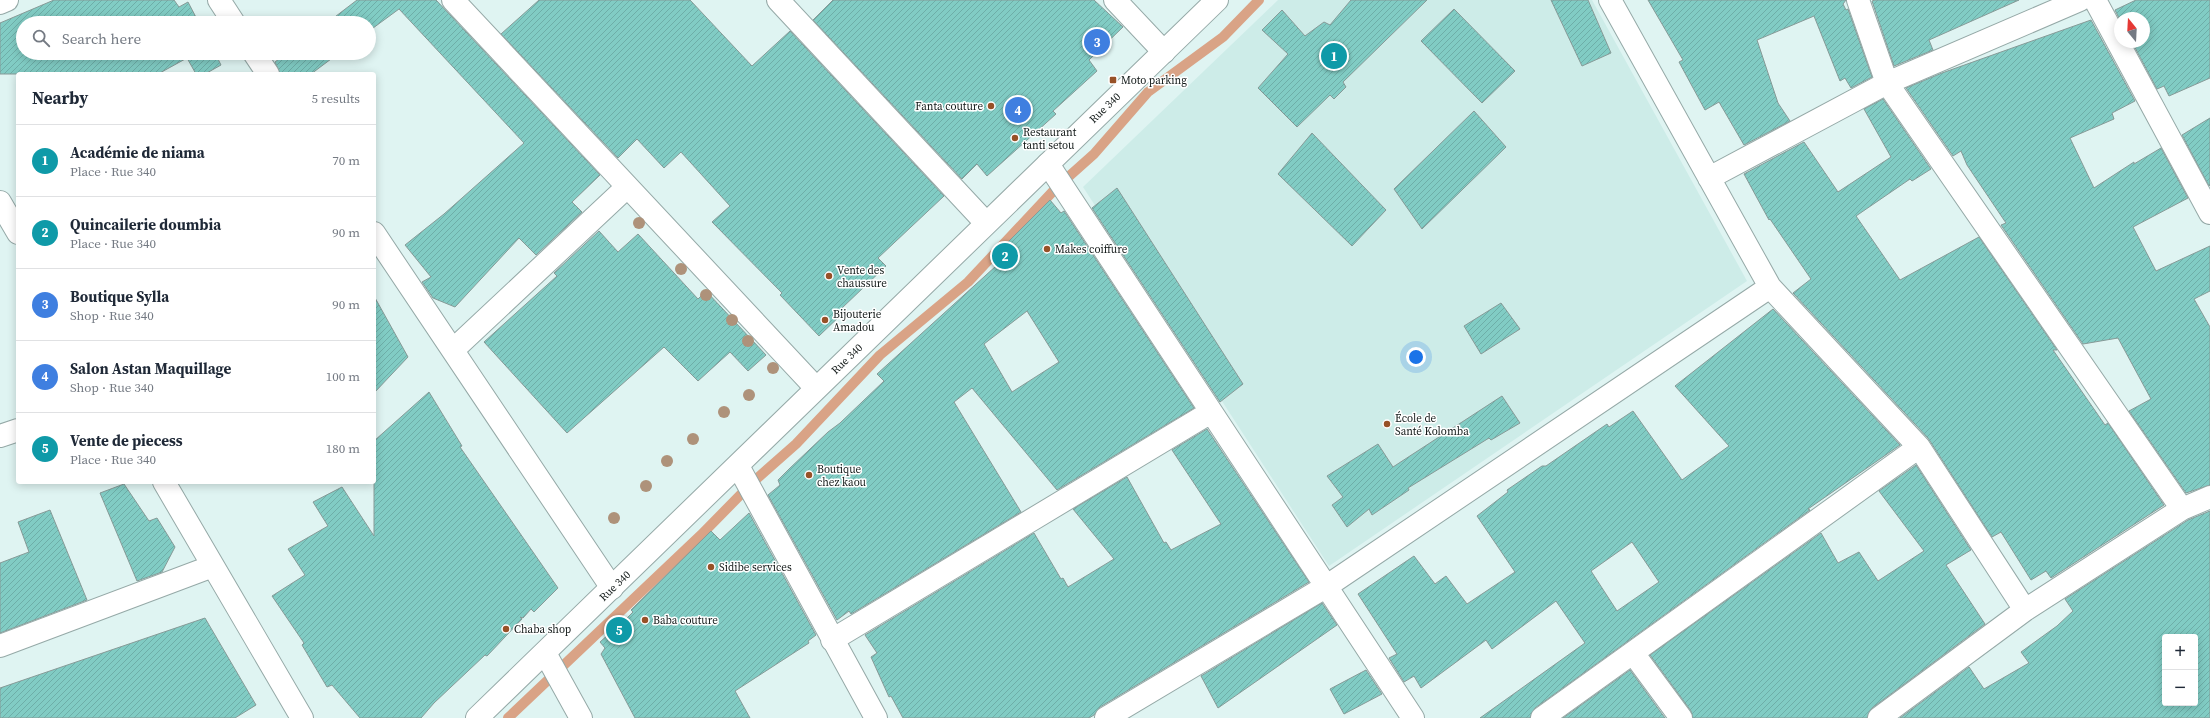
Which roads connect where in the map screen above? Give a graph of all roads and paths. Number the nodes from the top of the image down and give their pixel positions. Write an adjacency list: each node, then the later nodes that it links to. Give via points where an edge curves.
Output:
1 (6, 0): 11 (street)
2 (218, 0): 12 (street)
3 (453, 0): 19 (street)
4 (778, 0): 22 (street)
5 (1115, 0): 13 (street)
6 (1217, 0): 13 (street, Rue 340)
7 (1610, 0): 18 (street)
8 (1858, 0): 16 (street)
9 (2080, 0): 16 (street)
10 (2095, 0): 21 (street)
11 (0, 2)
12 (229, 16)
13 (1164, 52): 17 (street, Rue 340)
14 (259, 60): 15 (street)
15 (267, 72)
16 (1887, 82): 18 (street); 35 (street)
17 (1048, 164): 22 (street, Rue 340); 28 (street)
18 (1709, 178): 25 (street)
19 (627, 187): 26 (street); 27 (street)
20 (0, 202): 23 (street)
21 (2210, 213)
22 (986, 223): 27 (street, Rue 340)
23 (16, 230)
24 (376, 235): 26 (street)
25 (1770, 287): 31 (street); 37 (street)
26 (452, 350): 38 (street)
27 (816, 388): 32 (street, Rue 340)
28 (1211, 412): 37 (street); 40 (street)
29 (16, 431): 30 (street)
30 (0, 436)
31 (1919, 447): 39 (street); 43 (street)
32 (738, 466): 38 (street, Rue 340); 40 (street)
33 (165, 484): 36 (street)
34 (2210, 498): 35 (street)
35 (2182, 509): 39 (street)
36 (213, 566): 41 (street); 44 (street)
37 (1327, 586): 48 (street); 49 (street)
38 (612, 588): 42 (street, Rue 340)
39 (2025, 610): 52 (street)
40 (832, 640): 47 (street)
41 (0, 646)
42 (546, 653): 45 (street, Rue 340); 46 (street)
43 (1633, 653): 50 (street); 51 (street)
44 (302, 718)
45 (477, 718)
46 (581, 718)
47 (876, 718)
48 (1106, 718)
49 (1413, 718)
50 (1542, 718)
51 (1681, 718)
52 (1879, 718)

